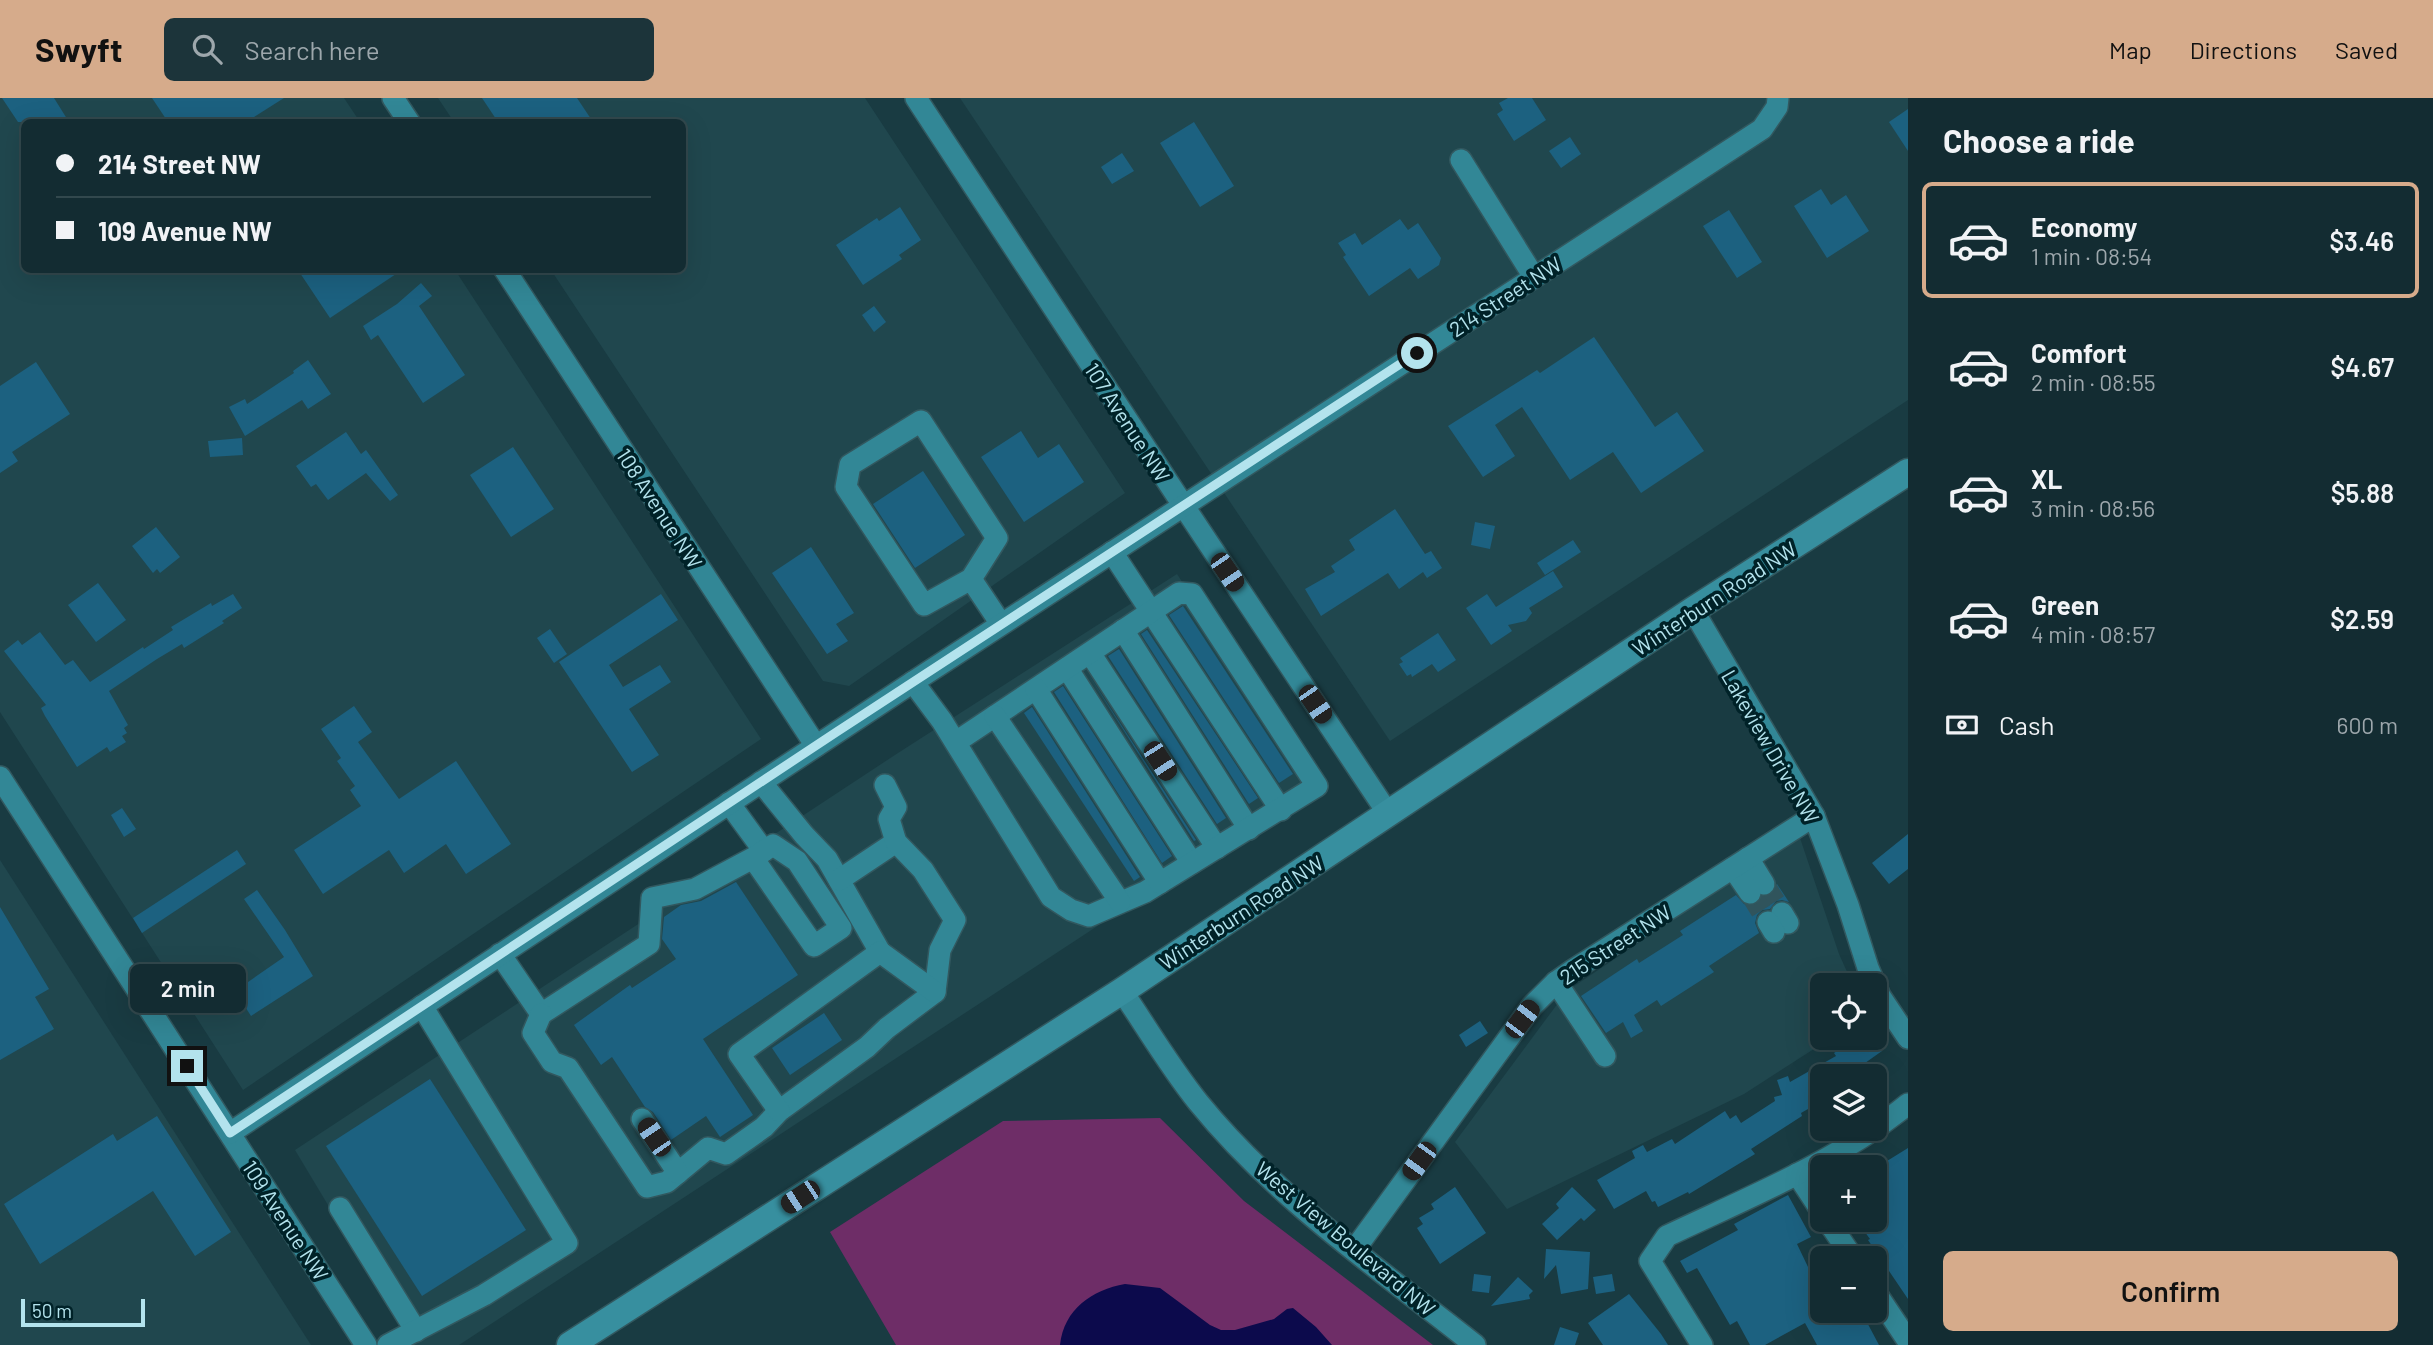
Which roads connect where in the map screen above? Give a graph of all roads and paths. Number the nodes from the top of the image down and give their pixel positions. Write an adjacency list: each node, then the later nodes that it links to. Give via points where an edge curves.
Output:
1 (393, 98): 4 (street)
2 (916, 98): 9 (street, 107 Avenue NW)
3 (1778, 98): 7 (street, 214 Street NW, via 1762,129)
4 (407, 119)
5 (1461, 160): 7 (street)
6 (507, 273): 22 (street, 108 Avenue NW)
7 (1534, 277): 9 (street, 214 Street NW)
8 (1908, 472): 12 (main road, Winterburn Road NW)
9 (1183, 505): 10 (street, 214 Street NW); 28 (street, 107 Avenue NW)
10 (1112, 552): 13 (street); 14 (street, 214 Street NW)
11 (971, 579): 11 (street, via 924,605 846,488 850,464 921,421 997,538); 14 (street)
12 (1693, 610): 28 (main road, Winterburn Road NW); 29 (street, Lakeview Drive NW)
13 (1152, 611): 15 (street); 27 (street); 27 (street, via 1179,593 1192,594 1317,786)
14 (1001, 624): 18 (street, 214 Street NW)
15 (1123, 631): 16 (street); 30 (street)
16 (1090, 653): 17 (street); 32 (street)
17 (1067, 668): 19 (street); 33 (street)
18 (913, 682): 21 (street); 22 (street, 214 Street NW)
19 (1036, 689): 20 (street); 37 (street)
20 (995, 716): 21 (street); 40 (street)
21 (956, 742): 40 (street, via 1051,897 1089,916)
22 (816, 746): 24 (street, 214 Street NW)
23 (0, 777): 53 (street, 109 Avenue NW)
24 (761, 782): 26 (street, 214 Street NW); 36 (street, via 827,859)
25 (885, 785): 31 (street, via 896,807 889,818)
26 (729, 803): 35 (street, 214 Street NW); 39 (street, via 758,854 695,889)
27 (1281, 810): 30 (street)
28 (1389, 815): 44 (main road, Winterburn Road NW)
29 (1814, 816): 34 (street, 215 Street NW); 48 (street, Lakeview Drive NW, via 1880,996)
30 (1249, 829): 32 (street)
31 (896, 842): 36 (street); 45 (street, via 923,870 955,920 940,950)
32 (1217, 848): 33 (street)
33 (1192, 863): 37 (street)
34 (1741, 863): 38 (street); 43 (street, 215 Street NW)
35 (632, 867): 39 (street); 42 (street, 214 Street NW)
36 (839, 880): 41 (street)
37 (1160, 883): 40 (street)
38 (1757, 889)
39 (652, 898): 47 (street, via 649,944)
40 (1120, 902)
41 (880, 953): 45 (street); 51 (street, via 739,1054)
42 (500, 954): 46 (street, 214 Street NW); 47 (street)
43 (1556, 982): 49 (street); 58 (street, 215 Street NW, via 1511,1032)
44 (1122, 991): 58 (street, West View Boulevard NW, via 1181,1080 1223,1130 1279,1187); 64 (main road, Winterburn Road NW)
45 (935, 992): 51 (street)
46 (422, 1006): 53 (street, 214 Street NW); 60 (street, via 567,1243 484,1296)
47 (541, 1014): 54 (street, via 533,1033 552,1062 568,1068 647,1187 667,1182)
48 (1908, 1038)
49 (1605, 1056)
50 (1908, 1104): 55 (street, via 1856,1141)
51 (779, 1111): 54 (street, via 726,1154 708,1148)
52 (642, 1119): 54 (street)
53 (230, 1133): 62 (street, 109 Avenue NW)
54 (678, 1173)
55 (1797, 1174): 56 (street); 66 (street, via 1667,1236 1650,1261)
56 (1810, 1194)
57 (340, 1208): 60 (street)
58 (1354, 1249): 65 (street, West View Boulevard NW)
59 (1887, 1310): 61 (street)
60 (416, 1331): 63 (street)
61 (1908, 1341)
62 (366, 1345)
63 (388, 1345)
64 (570, 1345)
65 (1475, 1345)
66 (1702, 1345)

